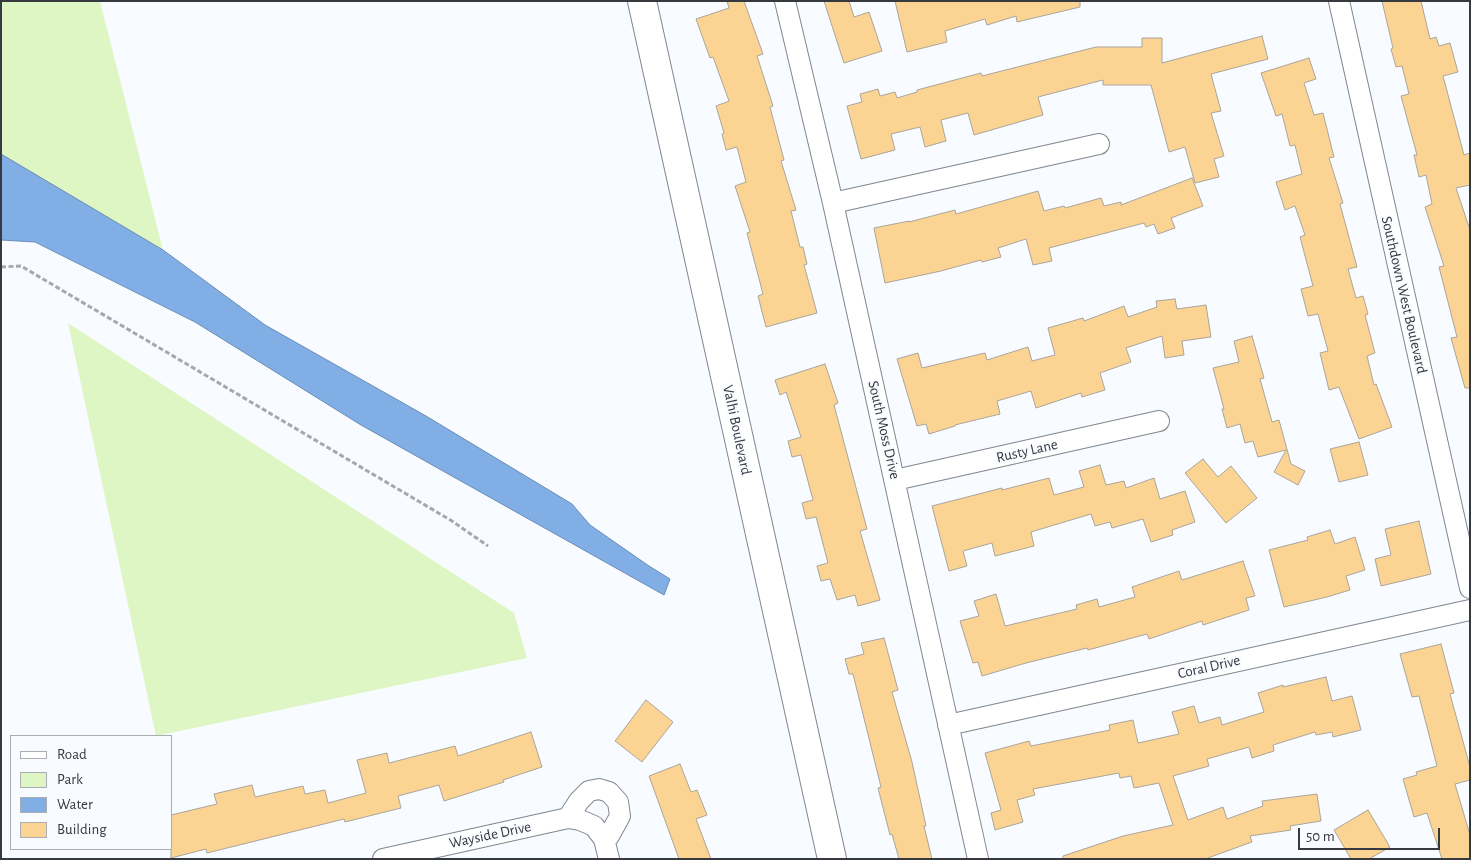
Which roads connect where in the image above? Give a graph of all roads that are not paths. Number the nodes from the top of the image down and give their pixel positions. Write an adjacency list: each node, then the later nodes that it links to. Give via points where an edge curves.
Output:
1 (642, 1): 15 (street, Valhi Boulevard)
2 (786, 1): 5 (street, South Moss Drive)
3 (1339, 1): 8 (street, Southdown West Boulevard)
4 (1099, 144): 5 (street)
5 (833, 203): 7 (street, South Moss Drive)
6 (1159, 421): 7 (street, Rusty Lane)
7 (895, 480): 10 (street, South Moss Drive)
8 (1470, 588)
9 (1470, 610): 10 (street, Coral Drive)
10 (948, 725): 16 (street, South Moss Drive)
11 (568, 818): 12 (street, via 594,826); 12 (street, via 589,791 609,792 618,802 620,816); 13 (street, Wayside Drive)
12 (604, 839): 14 (street)
13 (383, 859)
14 (610, 859)
15 (832, 859)
16 (978, 859)

